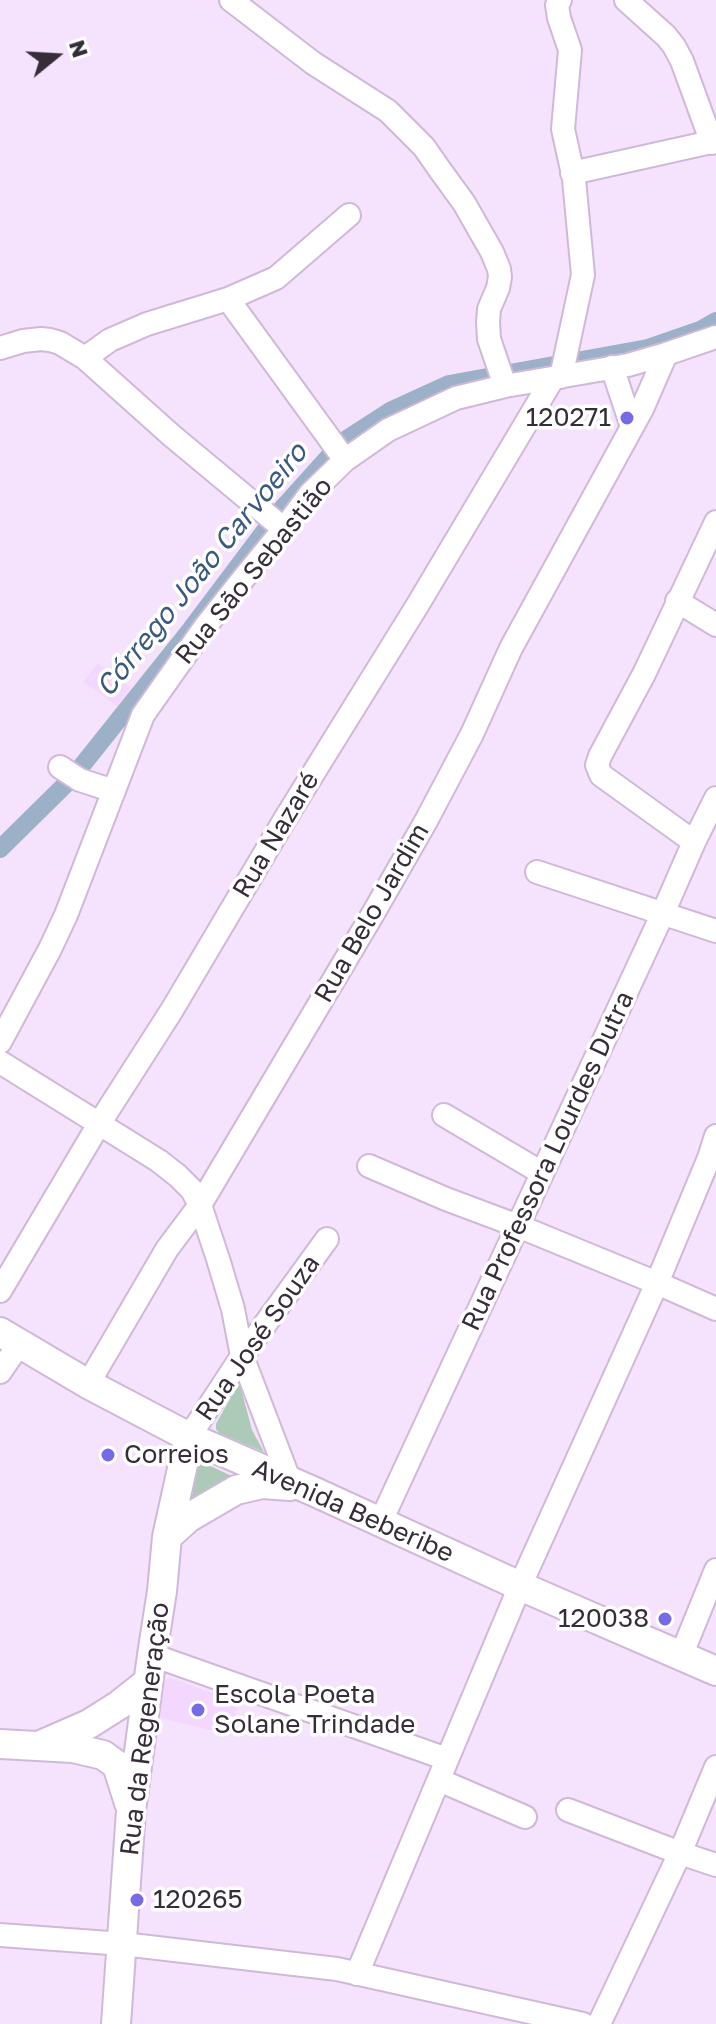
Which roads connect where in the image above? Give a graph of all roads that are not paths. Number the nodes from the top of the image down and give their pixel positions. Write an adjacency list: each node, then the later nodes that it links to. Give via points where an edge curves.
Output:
1 (231, 0): 13 (street, via 313,63 388,111 424,147 496,260 500,277 488,322)
2 (560, 0): 5 (street, Rua Nazaré, via 559,18 570,50 563,129)
3 (626, 0): 4 (street, via 674,46)
4 (714, 142): 5 (street)
5 (572, 173): 14 (street, Rua Nazaré, via 583,275)
6 (349, 215): 7 (street, via 276,278)
7 (228, 299): 11 (street, via 147,324); 16 (street)
8 (716, 337): 10 (street, Rua São Sebastião)
9 (0, 348): 11 (street, via 50,340)
10 (666, 354): 12 (street, Rua São Sebastião); 15 (street, Rua Belo Jardim)
11 (85, 358): 17 (street)
12 (612, 367): 14 (street, Rua São Sebastião); 15 (street)
13 (502, 377): 14 (street, Rua São Sebastião); 16 (street, Rua São Sebastião)
14 (557, 378): 31 (street, Rua Nazaré)
15 (632, 427): 35 (street, Rua Belo Jardim, via 511,648 426,821)
16 (338, 450): 17 (street, Rua São Sebastião, via 310,494)
17 (274, 521): 22 (street, Rua São Sebastião, via 143,715)
18 (716, 522): 19 (street)
19 (677, 601): 20 (street); 24 (street, via 597,765 601,775)
20 (716, 625)
21 (60, 767): 22 (street)
22 (114, 791): 28 (street, Rua São Sebastião, via 56,937)
23 (716, 798): 24 (street, Rua Professora Lourdes Dutra)
24 (694, 842): 26 (street, Rua Professora Lourdes Dutra)
25 (537, 872): 26 (street)
26 (663, 913): 27 (street); 34 (street, Rua Professora Lourdes Dutra)
27 (716, 931)
28 (0, 1042)
29 (0, 1062): 31 (street)
30 (444, 1115): 34 (street)
31 (99, 1124): 35 (street, via 178,1176); 41 (street, Rua Nazaré)
32 (716, 1136): 40 (street)
33 (369, 1166): 36 (street)
34 (542, 1173): 36 (street, Rua Professora Lourdes Dutra)
35 (200, 1205): 38 (street, Rua Belo Jardim); 39 (street)
36 (518, 1226): 40 (street); 49 (street, Rua Professora Lourdes Dutra)
37 (327, 1239): 44 (street, Rua José Souza)
38 (167, 1249): 39 (street, via 193,1245); 46 (street, Rua Belo Jardim)
39 (218, 1259): 44 (street)
40 (657, 1283): 42 (street); 52 (street)
41 (0, 1291)
42 (716, 1309)
43 (10, 1338): 45 (street); 46 (main road, Avenida Beberibe)
44 (242, 1356): 47 (street, Rua José Souza); 48 (street)
45 (0, 1372)
46 (88, 1384): 47 (main road, Avenida Beberibe)
47 (189, 1437): 48 (main road, Avenida Beberibe); 50 (main road, Rua da Regeneração)
48 (296, 1485): 49 (main road, Avenida Beberibe); 50 (main road, via 236,1490)
49 (380, 1523): 52 (main road, Avenida Beberibe)
50 (167, 1537): 54 (main road, Rua da Regeneração)
51 (716, 1570): 53 (street)
52 (520, 1586): 53 (main road, Avenida Beberibe); 59 (street)
53 (681, 1656): 55 (main road, Avenida Beberibe)
54 (150, 1668): 57 (main road, via 119,1705); 59 (street); 61 (main road, Rua da Regeneração)
55 (715, 1668)
56 (0, 1744): 57 (main road)
57 (39, 1745): 61 (main road, via 90,1751 117,1765)
58 (716, 1767): 63 (street)
59 (443, 1770): 62 (street); 67 (street)
60 (568, 1810): 63 (street)
61 (131, 1811): 66 (main road, Rua da Regeneração)
62 (525, 1817)
63 (680, 1853): 64 (street); 70 (street)
64 (716, 1865)
65 (0, 1935): 66 (street)
66 (123, 1944): 67 (street); 68 (main road, Rua da Regeneração)
67 (357, 1974): 69 (street)
68 (116, 2024)
69 (583, 2024)
70 (599, 2024)

